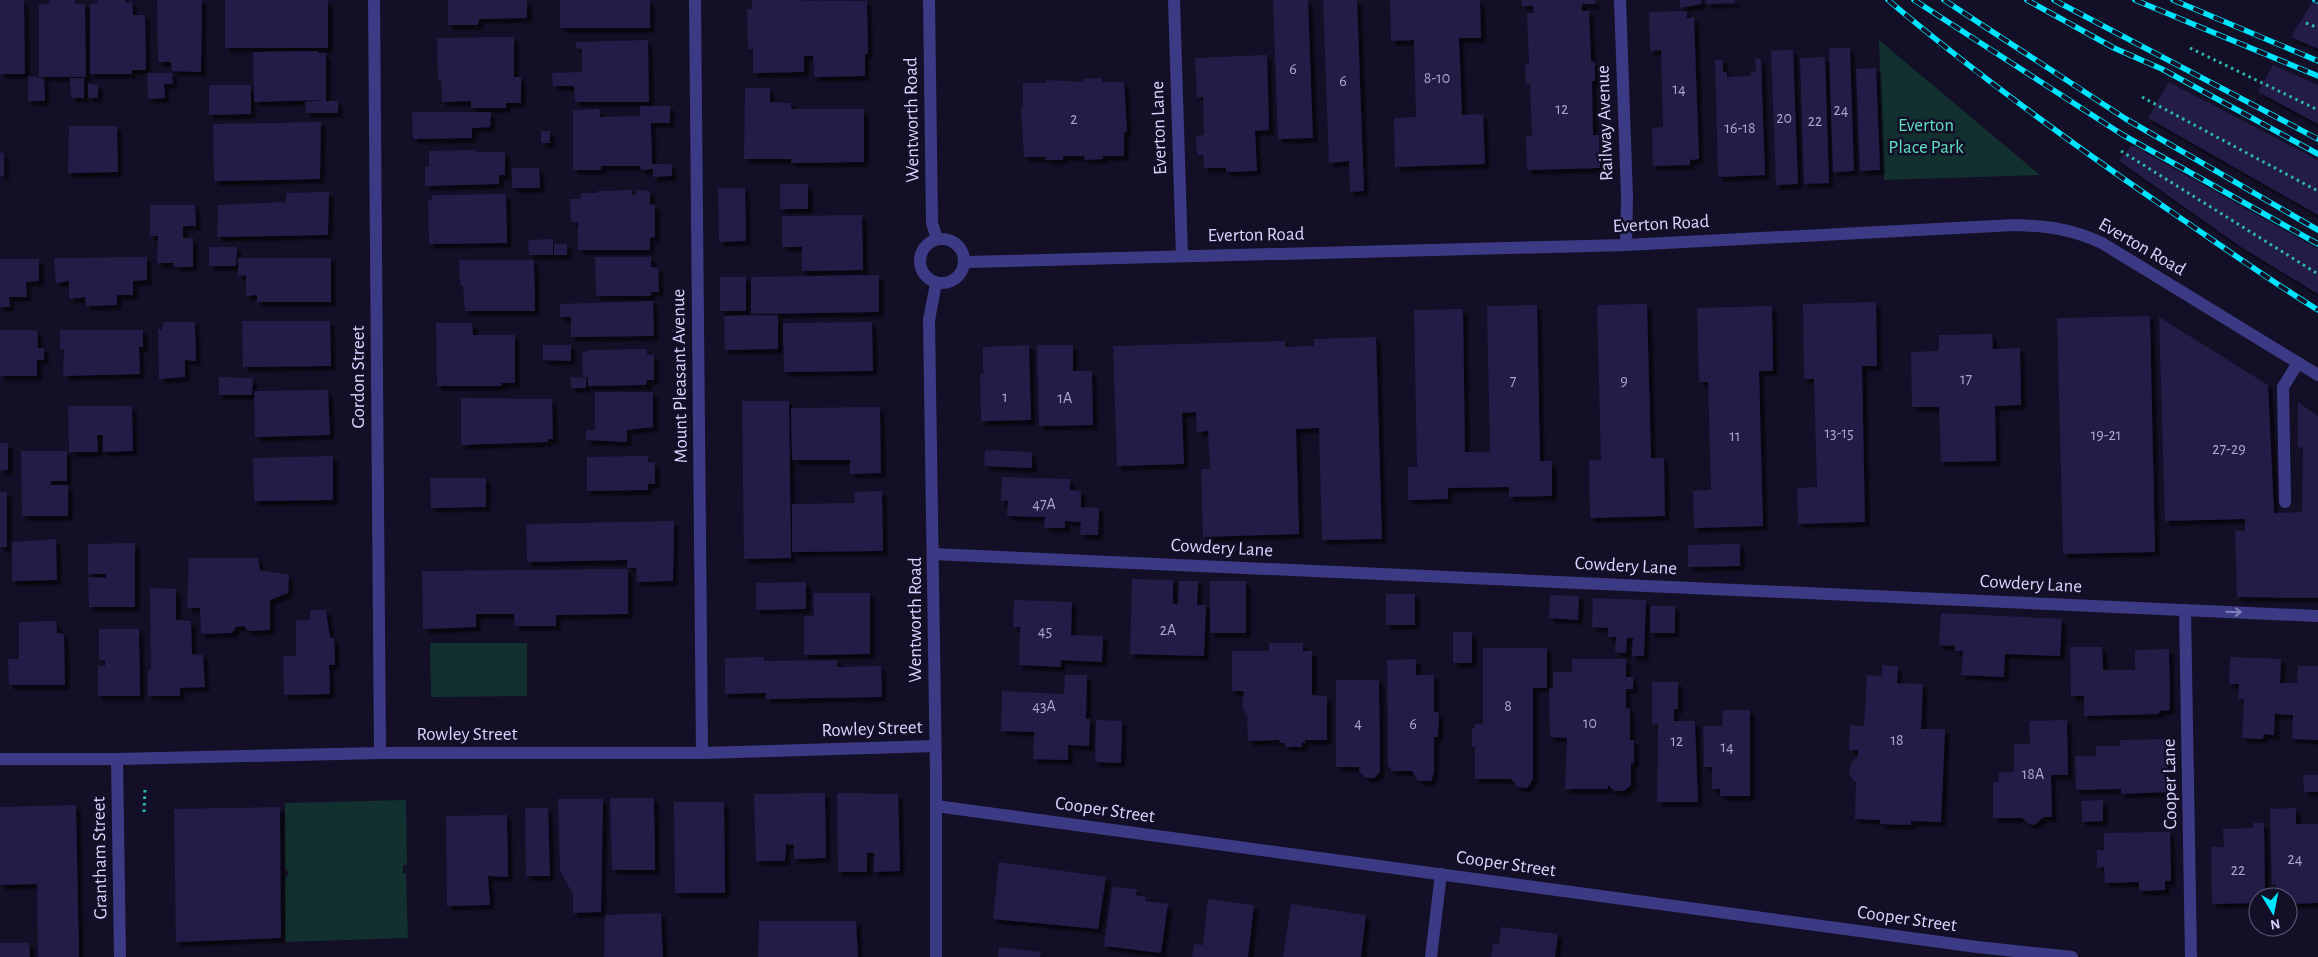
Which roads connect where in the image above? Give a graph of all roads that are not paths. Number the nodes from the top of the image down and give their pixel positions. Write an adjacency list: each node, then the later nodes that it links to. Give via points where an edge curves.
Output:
1 (374, 0): 19 (street, Gordon Street)
2 (695, 0): 18 (street, Mount Pleasant Avenue)
3 (929, 0): 6 (street, Wentworth Road, via 932,223)
4 (1174, 0): 8 (street, Everton Lane)
5 (1620, 0): 7 (street, Railway Avenue)
6 (937, 240): 9 (street, via 956,244); 10 (street, via 924,247 920,261 924,275)
7 (1626, 245): 8 (street, Everton Road); 11 (street, Everton Road, via 2006,225 2048,226 2078,232 2102,243)
8 (1182, 256): 9 (street, Everton Road)
9 (965, 262): 10 (street, via 955,279)
10 (936, 283): 14 (street, Wentworth Road, via 929,320)
11 (2298, 363): 12 (street, Everton Road); 13 (street, via 2283,387)
12 (2318, 375)
13 (2285, 502)
14 (933, 554): 15 (street, Cowdery Lane); 17 (street, Wentworth Road)
15 (2185, 610): 16 (street, Cowdery Lane, one-way to 16); 29 (street, Cooper Lane)
16 (2318, 616)
17 (935, 746): 18 (street, Rowley Street); 22 (street, Wentworth Road)
18 (702, 752): 19 (street, Rowley Street)
19 (380, 753): 21 (street, Rowley Street)
20 (0, 759): 21 (street, Rowley Street)
21 (117, 759): 25 (street, Grantham Street)
22 (936, 806): 23 (street, Cooper Street); 26 (street, Wentworth Road)
23 (1442, 874): 24 (street, Cooper Street); 27 (street)
24 (1976, 952): 28 (street, Cooper Street)
25 (120, 957)
26 (936, 957)
27 (1431, 957)
28 (2072, 957)
29 (2191, 957)

